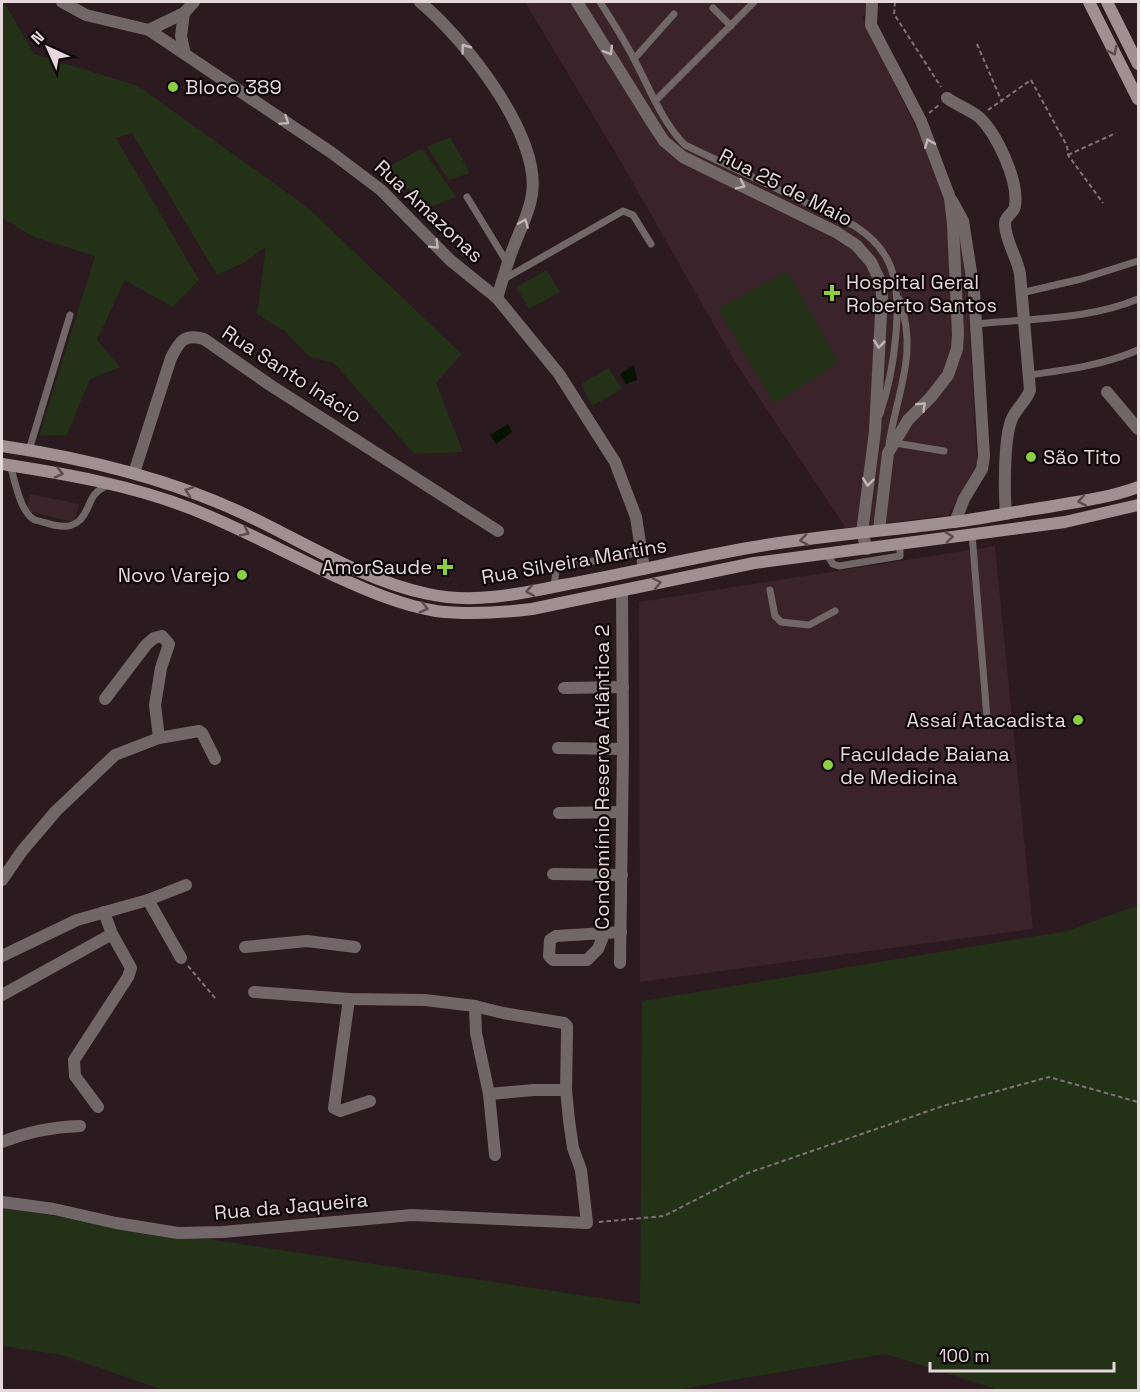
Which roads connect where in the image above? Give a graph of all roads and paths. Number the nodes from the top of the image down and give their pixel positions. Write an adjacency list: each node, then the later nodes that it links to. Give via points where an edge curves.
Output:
1 (62, 2): 15 (street, Rua Amazonas, via 86,15)
2 (194, 2): 12 (street)
3 (420, 2): 33 (street, one-way to 3, via 529,210 534,177 531,159 482,70 462,42)
4 (578, 2): 46 (street, Rua 25 de Maio, one-way to 46, via 656,129 673,149 837,232 871,262 880,281 882,308)
5 (600, 2): 18 (lane)
6 (754, 2): 14 (lane)
7 (872, 2): 25 (street, via 871,25)
8 (895, 2): 20 (path, via 894,14)
9 (1089, 2): 21 (main road, one-way to 21)
10 (1107, 2): 19 (main road)
11 (713, 8): 14 (lane)
12 (184, 13): 15 (street); 17 (street, via 181,36)
13 (675, 14): 18 (lane)
14 (731, 26): 22 (lane)
15 (149, 30): 17 (street, Rua Amazonas)
16 (976, 44): 23 (path)
17 (185, 54): 37 (street, Rua Amazonas, one-way to 37, via 357,171 450,260)
18 (634, 59): 22 (lane)
19 (1138, 64)
20 (947, 98): 24 (street); 25 (path)
21 (1138, 99)
22 (655, 101): 36 (lane, via 685,145 863,232 887,257)
23 (1002, 102): 24 (path); 27 (path, via 1031,80 1067,146)
24 (978, 117): 35 (street, via 1000,147 1015,194 1015,207 1005,225 1017,258)
25 (921, 121): 29 (street, one-way to 25)
26 (1116, 133): 27 (path)
27 (1068, 155): 30 (path)
28 (467, 197): 33 (lane)
29 (950, 198): 41 (street, via 963,221); 50 (street, one-way to 29, via 908,420 948,375 957,348 956,262)
30 (1103, 203)
31 (651, 244): 34 (lane, via 633,215 623,211)
32 (1138, 261): 35 (lane)
33 (508, 264): 34 (street)
34 (502, 280): 37 (street)
35 (1021, 293): 40 (street)
36 (897, 295): 46 (lane, via 892,357); 50 (lane, via 904,314 908,359)
37 (497, 298): 65 (street, Rua Amazonas, via 559,374 615,462 636,517)
38 (1138, 299): 40 (lane, via 1117,308)
39 (70, 315): 48 (lane)
40 (1023, 319): 41 (lane); 43 (street)
41 (977, 324): 58 (street, via 984,456)
42 (1138, 350): 43 (lane, via 1075,368)
43 (1029, 375): 57 (street, via 1028,396 1014,413 1009,429)
44 (1107, 392): 45 (street)
45 (1138, 429)
46 (875, 431): 51 (street, Rua 25 de Maio)
47 (2, 446): 48 (main road, Rua Silveira Martins)
48 (28, 450): 53 (main road, Rua Silveira Martins)
49 (944, 451): 50 (lane)
50 (890, 452): 51 (lane); 59 (street)
51 (871, 459): 61 (street, Rua 25 de Maio, one-way to 61)
52 (6, 465): 54 (main road, Rua Silveira Martins, one-way to 54); 54 (lane, via 29,516 64,527 80,520 94,494)
53 (134, 473): 60 (street, Rua Santo Inácio, via 171,358 178,344 194,336); 68 (main road, Rua Silveira Martins, one-way to 53, via 476,598 405,589 370,576 238,511)
54 (109, 484): 70 (main road, Rua Silveira Martins, one-way to 70, via 189,508 370,592 433,610 500,613)
55 (1138, 487): 57 (main road, Rua Silveira Martins, one-way to 57)
56 (1138, 505): 62 (main road, Rua Silveira Martins, via 1065,522)
57 (1005, 514): 58 (main road, Rua Silveira Martins)
58 (955, 522): 59 (main road, Rua Silveira Martins)
59 (879, 530): 61 (main road, Rua Silveira Martins)
60 (498, 531)
61 (862, 533): 64 (street, Rua 25 de Maio); 67 (main road, Rua Silveira Martins, one-way to 67, via 750,547)
62 (972, 534): 63 (main road, Rua Silveira Martins, one-way to 62); 75 (lane)
63 (900, 544): 64 (main road, Rua Silveira Martins); 66 (lane, via 900,556 839,566)
64 (867, 549): 66 (main road, Rua Silveira Martins)
65 (642, 552): 67 (street, Rua Amazonas); 68 (lane, via 561,567 556,571)
66 (826, 553): 70 (main road, Rua Silveira Martins, one-way to 66, via 754,563)
67 (644, 569): 68 (main road, Rua Silveira Martins)
68 (554, 587)
69 (770, 590): 71 (lane, via 775,616 781,622 809,625)
70 (622, 591): 72 (street, Condomínio Reserva Atlântica 2)
71 (835, 612)
72 (623, 687): 73 (street); 78 (street, Condomínio Reserva Atlântica 2)
73 (564, 688)
74 (105, 699): 76 (street, via 146,645 162,636 169,644 155,705)
75 (987, 718)
76 (159, 738): 79 (street, via 199,731); 84 (street, via 116,754 86,780 35,835)
77 (558, 748): 78 (street)
78 (623, 749): 80 (street, Condomínio Reserva Atlântica 2)
79 (214, 759)
80 (622, 812): 81 (street); 83 (street, Condomínio Reserva Atlântica 2)
81 (559, 813)
82 (553, 874): 83 (street)
83 (622, 875): 88 (street, Condomínio Reserva Atlântica 2)
84 (2, 880)
85 (186, 885): 86 (street)
86 (148, 900): 87 (street); 94 (street)
87 (104, 912): 89 (street); 93 (street, via 77,920)
88 (621, 932): 90 (street); 95 (street, Condomínio Reserva Atlântica 2)
89 (112, 934): 97 (street); 105 (street, via 131,971 73,1066 75,1076)
90 (604, 934)
91 (245, 947): 92 (street, via 307,941)
92 (355, 947)
93 (2, 956)
94 (181, 958): 98 (path)
95 (620, 963)
96 (254, 992): 99 (street)
97 (2, 995)
98 (215, 998)
99 (349, 999): 100 (street, via 425,1000); 103 (street, via 334,1108 340,1111)
100 (475, 1006): 101 (street, via 564,1023); 102 (street, via 480,1059)
101 (566, 1090): 102 (street); 110 (street)
102 (489, 1094): 108 (street)
103 (370, 1101)
104 (1138, 1102): 110 (path, via 1049,1077 943,1106 748,1173 664,1216)
105 (98, 1107)
106 (80, 1126): 107 (street, via 39,1130)
107 (2, 1142)
108 (495, 1155)
109 (2, 1202): 110 (street, Rua da Jaqueira, via 178,1233 412,1215)
110 (587, 1223)

